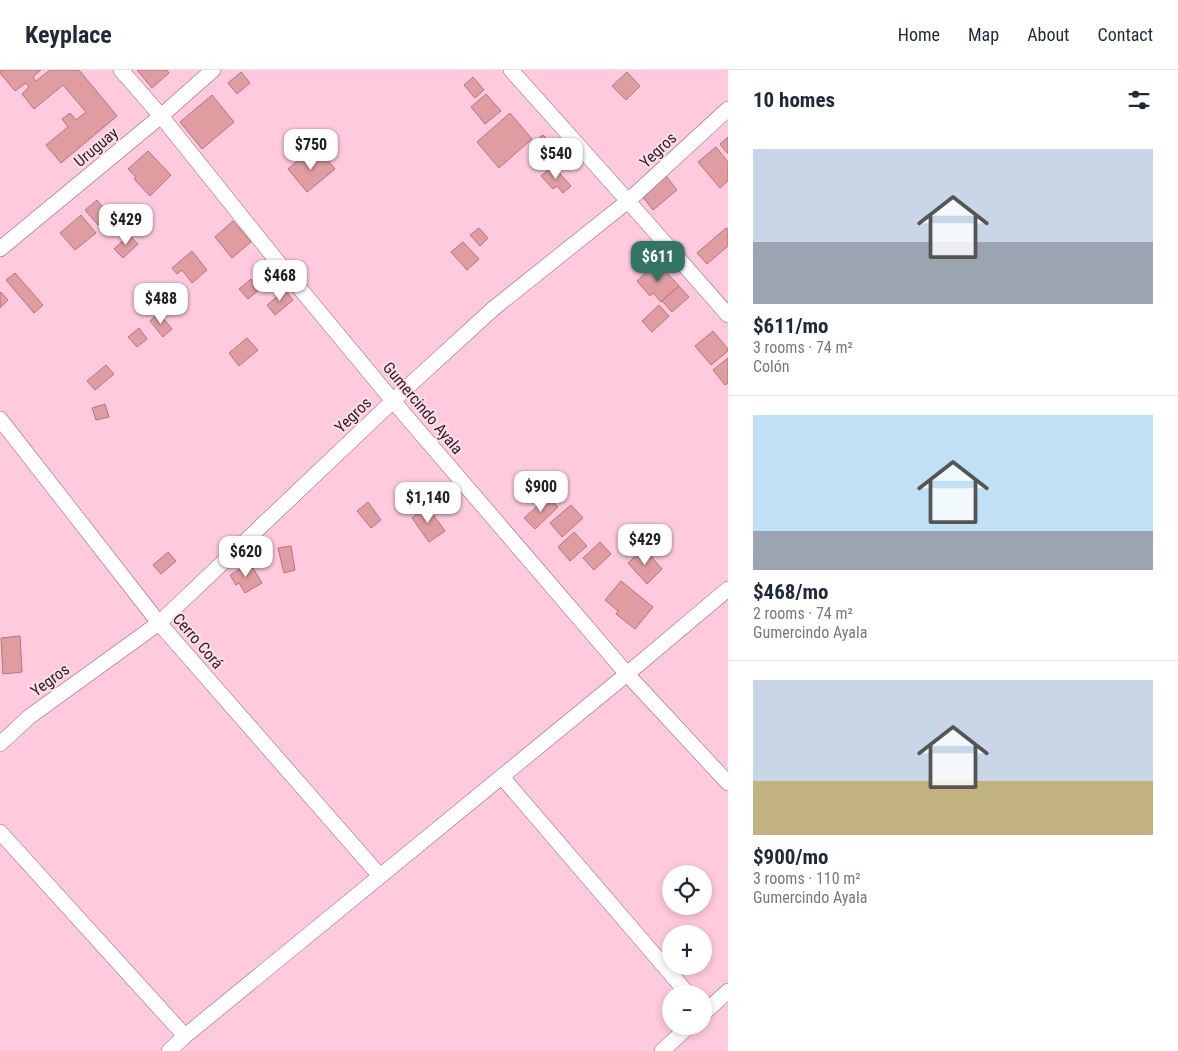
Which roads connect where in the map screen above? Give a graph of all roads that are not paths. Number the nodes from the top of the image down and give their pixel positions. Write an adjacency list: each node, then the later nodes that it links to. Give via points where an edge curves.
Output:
1 (121, 70): 5 (street, Gumercindo Ayala)
2 (213, 70): 5 (street, Uruguay)
3 (511, 70): 6 (street)
4 (728, 109): 6 (street, Yegros)
5 (161, 116): 7 (street, Uruguay); 9 (street, Gumercindo Ayala)
6 (628, 201): 8 (street); 9 (street, Yegros, via 494,308)
7 (0, 249)
8 (728, 315)
9 (393, 401): 12 (street, Yegros); 13 (street, Gumercindo Ayala)
10 (0, 419): 12 (street, Cerro Corá)
11 (728, 589): 13 (street)
12 (159, 623): 14 (street, Yegros, via 29,717); 18 (street, Cerro Corá)
13 (627, 674): 15 (street); 16 (street, Gumercindo Ayala)
14 (0, 744)
15 (502, 777): 18 (street); 19 (street)
16 (728, 783)
17 (0, 832): 23 (street)
18 (380, 876): 23 (street)
19 (680, 985)
20 (728, 990): 21 (street)
21 (712, 1005)
22 (679, 1035): 25 (street)
23 (185, 1036): 24 (street)
24 (169, 1051)
25 (662, 1051)

